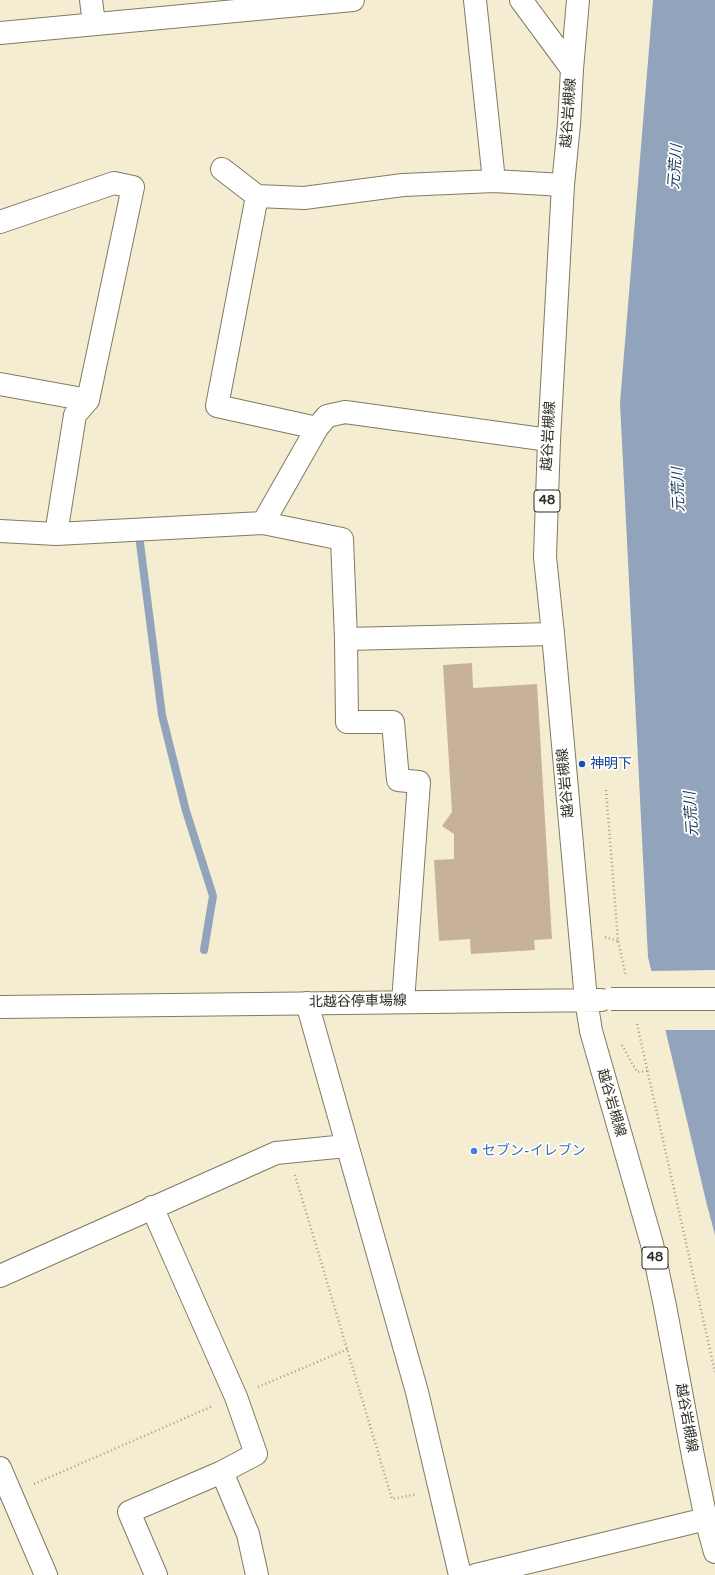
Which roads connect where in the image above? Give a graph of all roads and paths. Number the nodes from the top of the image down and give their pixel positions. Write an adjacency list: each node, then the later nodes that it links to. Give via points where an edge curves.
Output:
1 (91, 0): 6 (street)
2 (353, 0): 6 (street)
3 (475, 0): 10 (street)
4 (521, 0): 8 (street)
5 (578, 0): 8 (street, 越谷岩槻線 / 48)
6 (94, 24): 7 (street)
7 (0, 33)
8 (572, 69): 11 (street, 越谷岩槻線 / 48)
9 (222, 169): 12 (street)
10 (494, 181): 11 (street); 12 (street, via 403,185 304,198)
11 (563, 185): 17 (street, 越谷岩槻線 / 48)
12 (257, 196): 16 (street, via 217,406)
13 (0, 222): 15 (street, via 114,183 133,187)
14 (0, 384): 15 (street)
15 (88, 400): 20 (street, via 75,415)
16 (317, 428): 17 (street, via 327,416 345,412); 18 (street)
17 (548, 440): 21 (street, 越谷岩槻線 / 48, via 545,557)
18 (263, 523): 20 (street); 22 (street, via 342,539)
19 (0, 531): 20 (street)
20 (56, 534)
21 (553, 634): 22 (street); 26 (street, 越谷岩槻線 / 48)
22 (346, 639): 27 (street, via 347,722 393,722 398,780 419,782)
23 (606, 790): 24 (path, via 618,941)
24 (627, 979)
25 (715, 999): 26 (street, 北越谷停車場線, bridge)
26 (586, 1000): 27 (street, 北越谷停車場線); 44 (street, 越谷岩槻線 / 48, via 599,1061 652,1244)
27 (403, 1002): 28 (street, 北越谷停車場線)
28 (307, 1003): 29 (street, 北越谷停車場線); 33 (street)
29 (0, 1007)
30 (635, 1018): 32 (path)
31 (622, 1044): 32 (path, via 637,1072)
32 (648, 1071): 38 (path)
33 (346, 1146): 34 (street); 49 (street, via 417,1392)
34 (288, 1152): 35 (street, via 276,1153); 37 (path)
35 (152, 1207): 36 (street); 39 (street)
36 (0, 1276)
37 (348, 1349): 39 (path); 43 (path, via 392,1499)
38 (715, 1372)
39 (236, 1397): 41 (street, via 256,1454); 42 (path)
40 (0, 1468): 42 (street)
41 (222, 1472): 47 (street, via 129,1512); 48 (street, via 248,1534)
42 (11, 1494): 46 (street)
43 (418, 1494)
44 (706, 1519): 45 (street, 越谷岩槻線 / 48); 50 (street)
45 (715, 1552)
46 (46, 1575)
47 (156, 1575)
48 (257, 1575)
49 (460, 1575)
50 (476, 1575)

